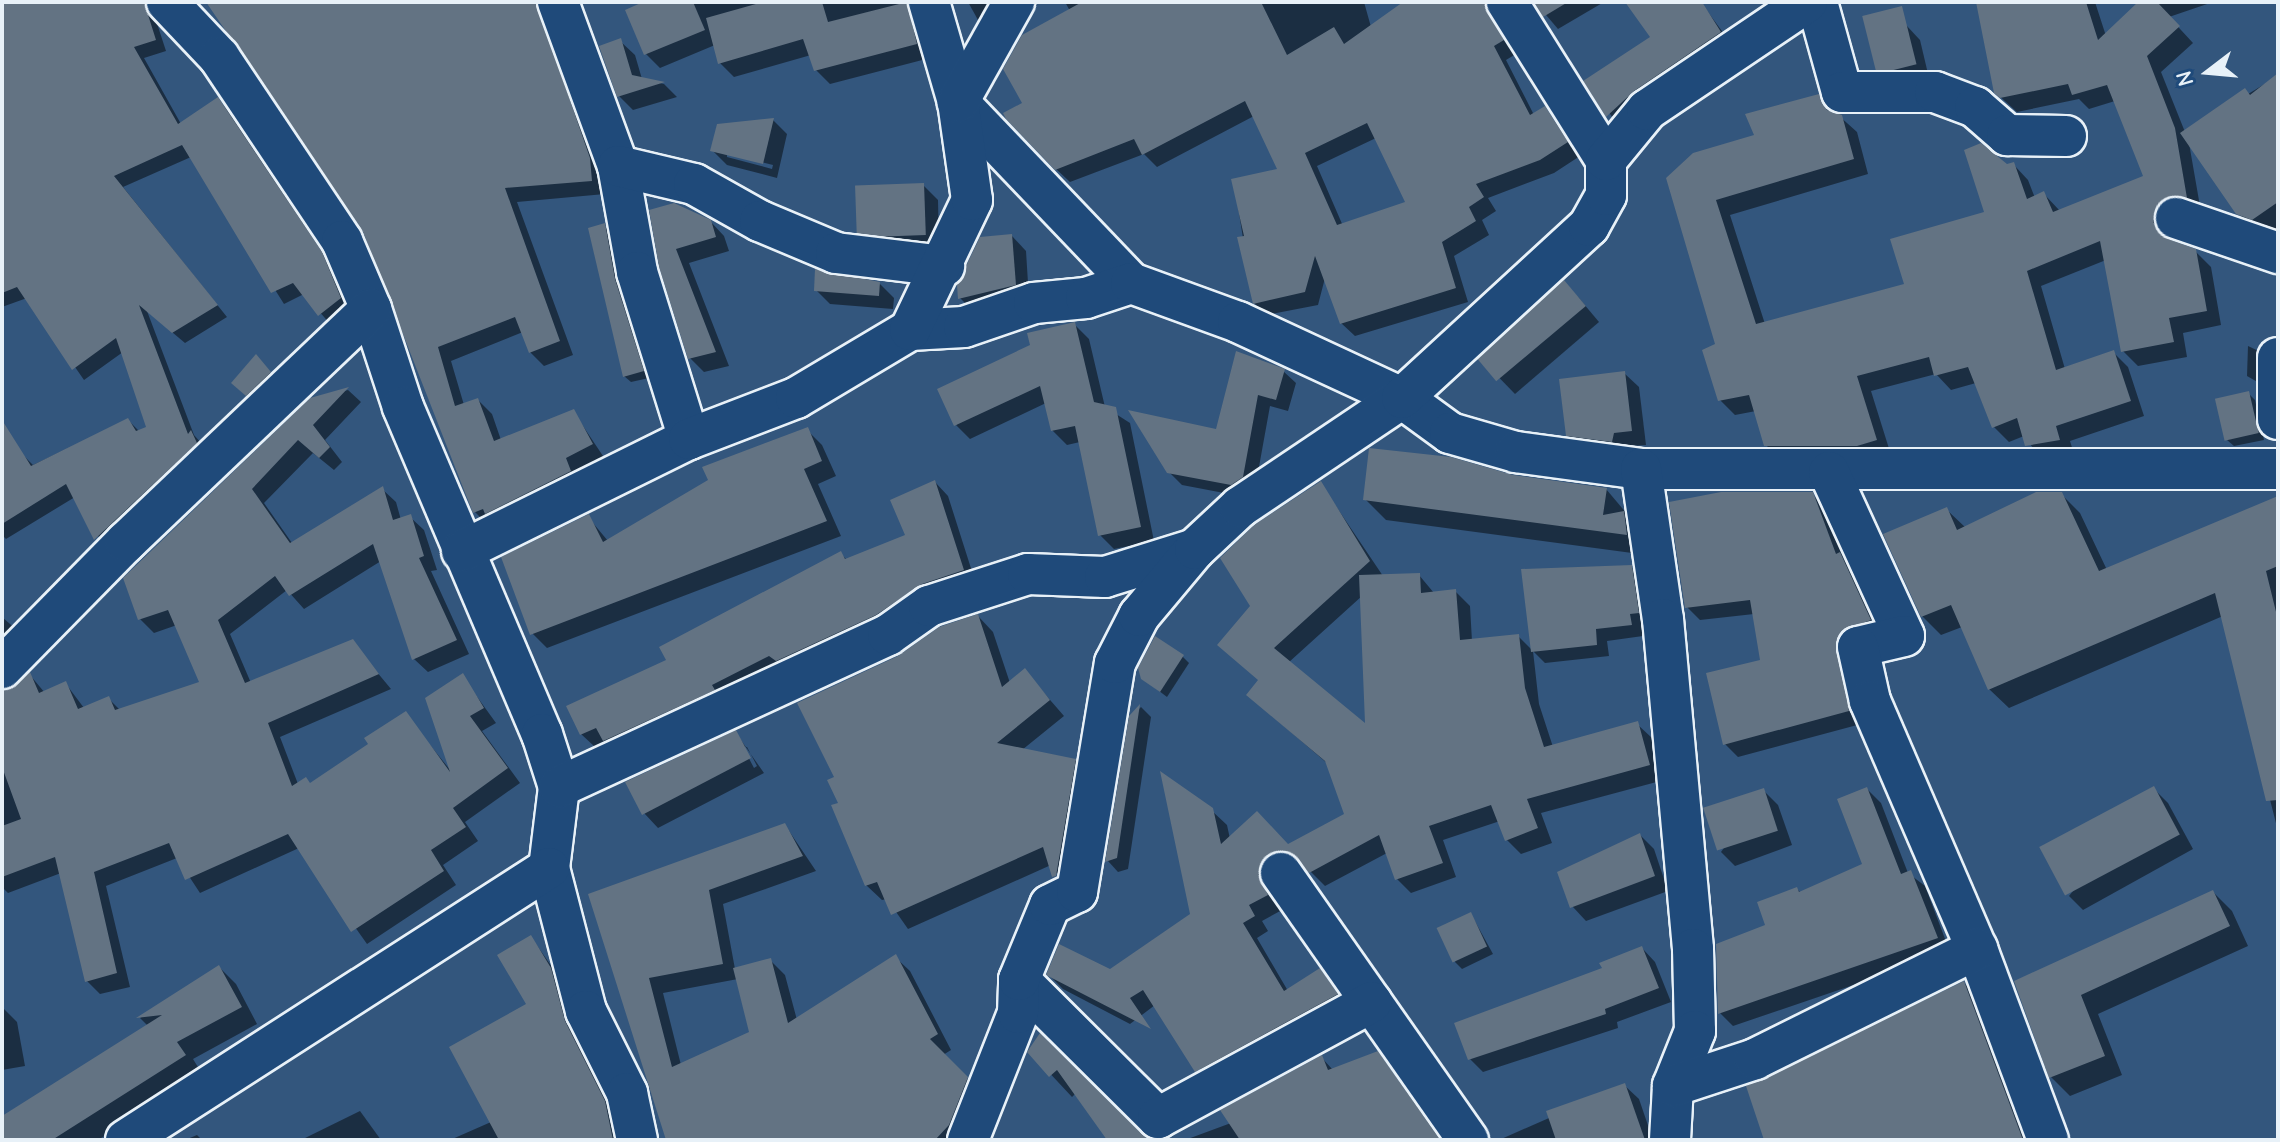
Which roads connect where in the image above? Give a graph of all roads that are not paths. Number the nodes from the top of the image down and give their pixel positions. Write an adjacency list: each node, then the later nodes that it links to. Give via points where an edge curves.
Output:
1 (167, 2): 16 (street, via 219,57 342,241)
2 (558, 2): 11 (street)
3 (929, 2): 8 (street)
4 (1014, 2): 8 (street)
5 (1507, 2): 10 (street)
6 (1807, 2): 10 (street, via 1647,110)
7 (1817, 2): 9 (street, via 1842,92 1935,92 1975,107 2007,135)
8 (958, 102): 14 (street, via 972,200); 15 (street)
9 (2066, 136)
10 (1606, 160): 19 (street, via 1606,195 1589,226)
11 (618, 166): 14 (street, via 694,184 760,221 836,253); 21 (street, via 637,272)
12 (2176, 218): 13 (street)
13 (2278, 253)
14 (944, 266): 17 (street)
15 (1131, 283): 17 (street, via 1086,298 1034,303 964,327); 19 (street, via 1238,322)
16 (371, 309): 26 (street, via 403,407); 27 (street)
17 (910, 330): 21 (street, via 796,398)
18 (2278, 358): 20 (street)
19 (1402, 398): 22 (street, via 1450,433 1516,452); 25 (street, via 1240,507)
20 (2278, 419)
21 (689, 439): 26 (street)
22 (1641, 469): 24 (street); 34 (street, via 1663,619 1693,949 1695,1031)
23 (2278, 469): 24 (street)
24 (1829, 472): 31 (street, via 1904,636 1858,647 1870,701)
25 (1195, 549): 28 (street, via 1105,577 1028,574 929,606 888,635); 32 (street, via 1139,616 1115,663 1077,892 1050,905)
26 (462, 551): 28 (street, via 542,734)
27 (2, 668)
28 (559, 787): 29 (street)
29 (549, 868): 35 (street); 36 (street, via 586,1011 627,1093)
30 (1281, 873): 33 (street)
31 (1977, 949): 34 (street, via 1755,1059); 40 (street)
32 (1019, 980): 33 (street, via 1158,1118); 37 (street, via 1018,1013)
33 (1372, 1002): 38 (street)
34 (1673, 1086): 39 (street)
35 (126, 1140)
36 (637, 1140)
37 (968, 1140)
38 (1468, 1140)
39 (1670, 1140)
40 (2048, 1140)

